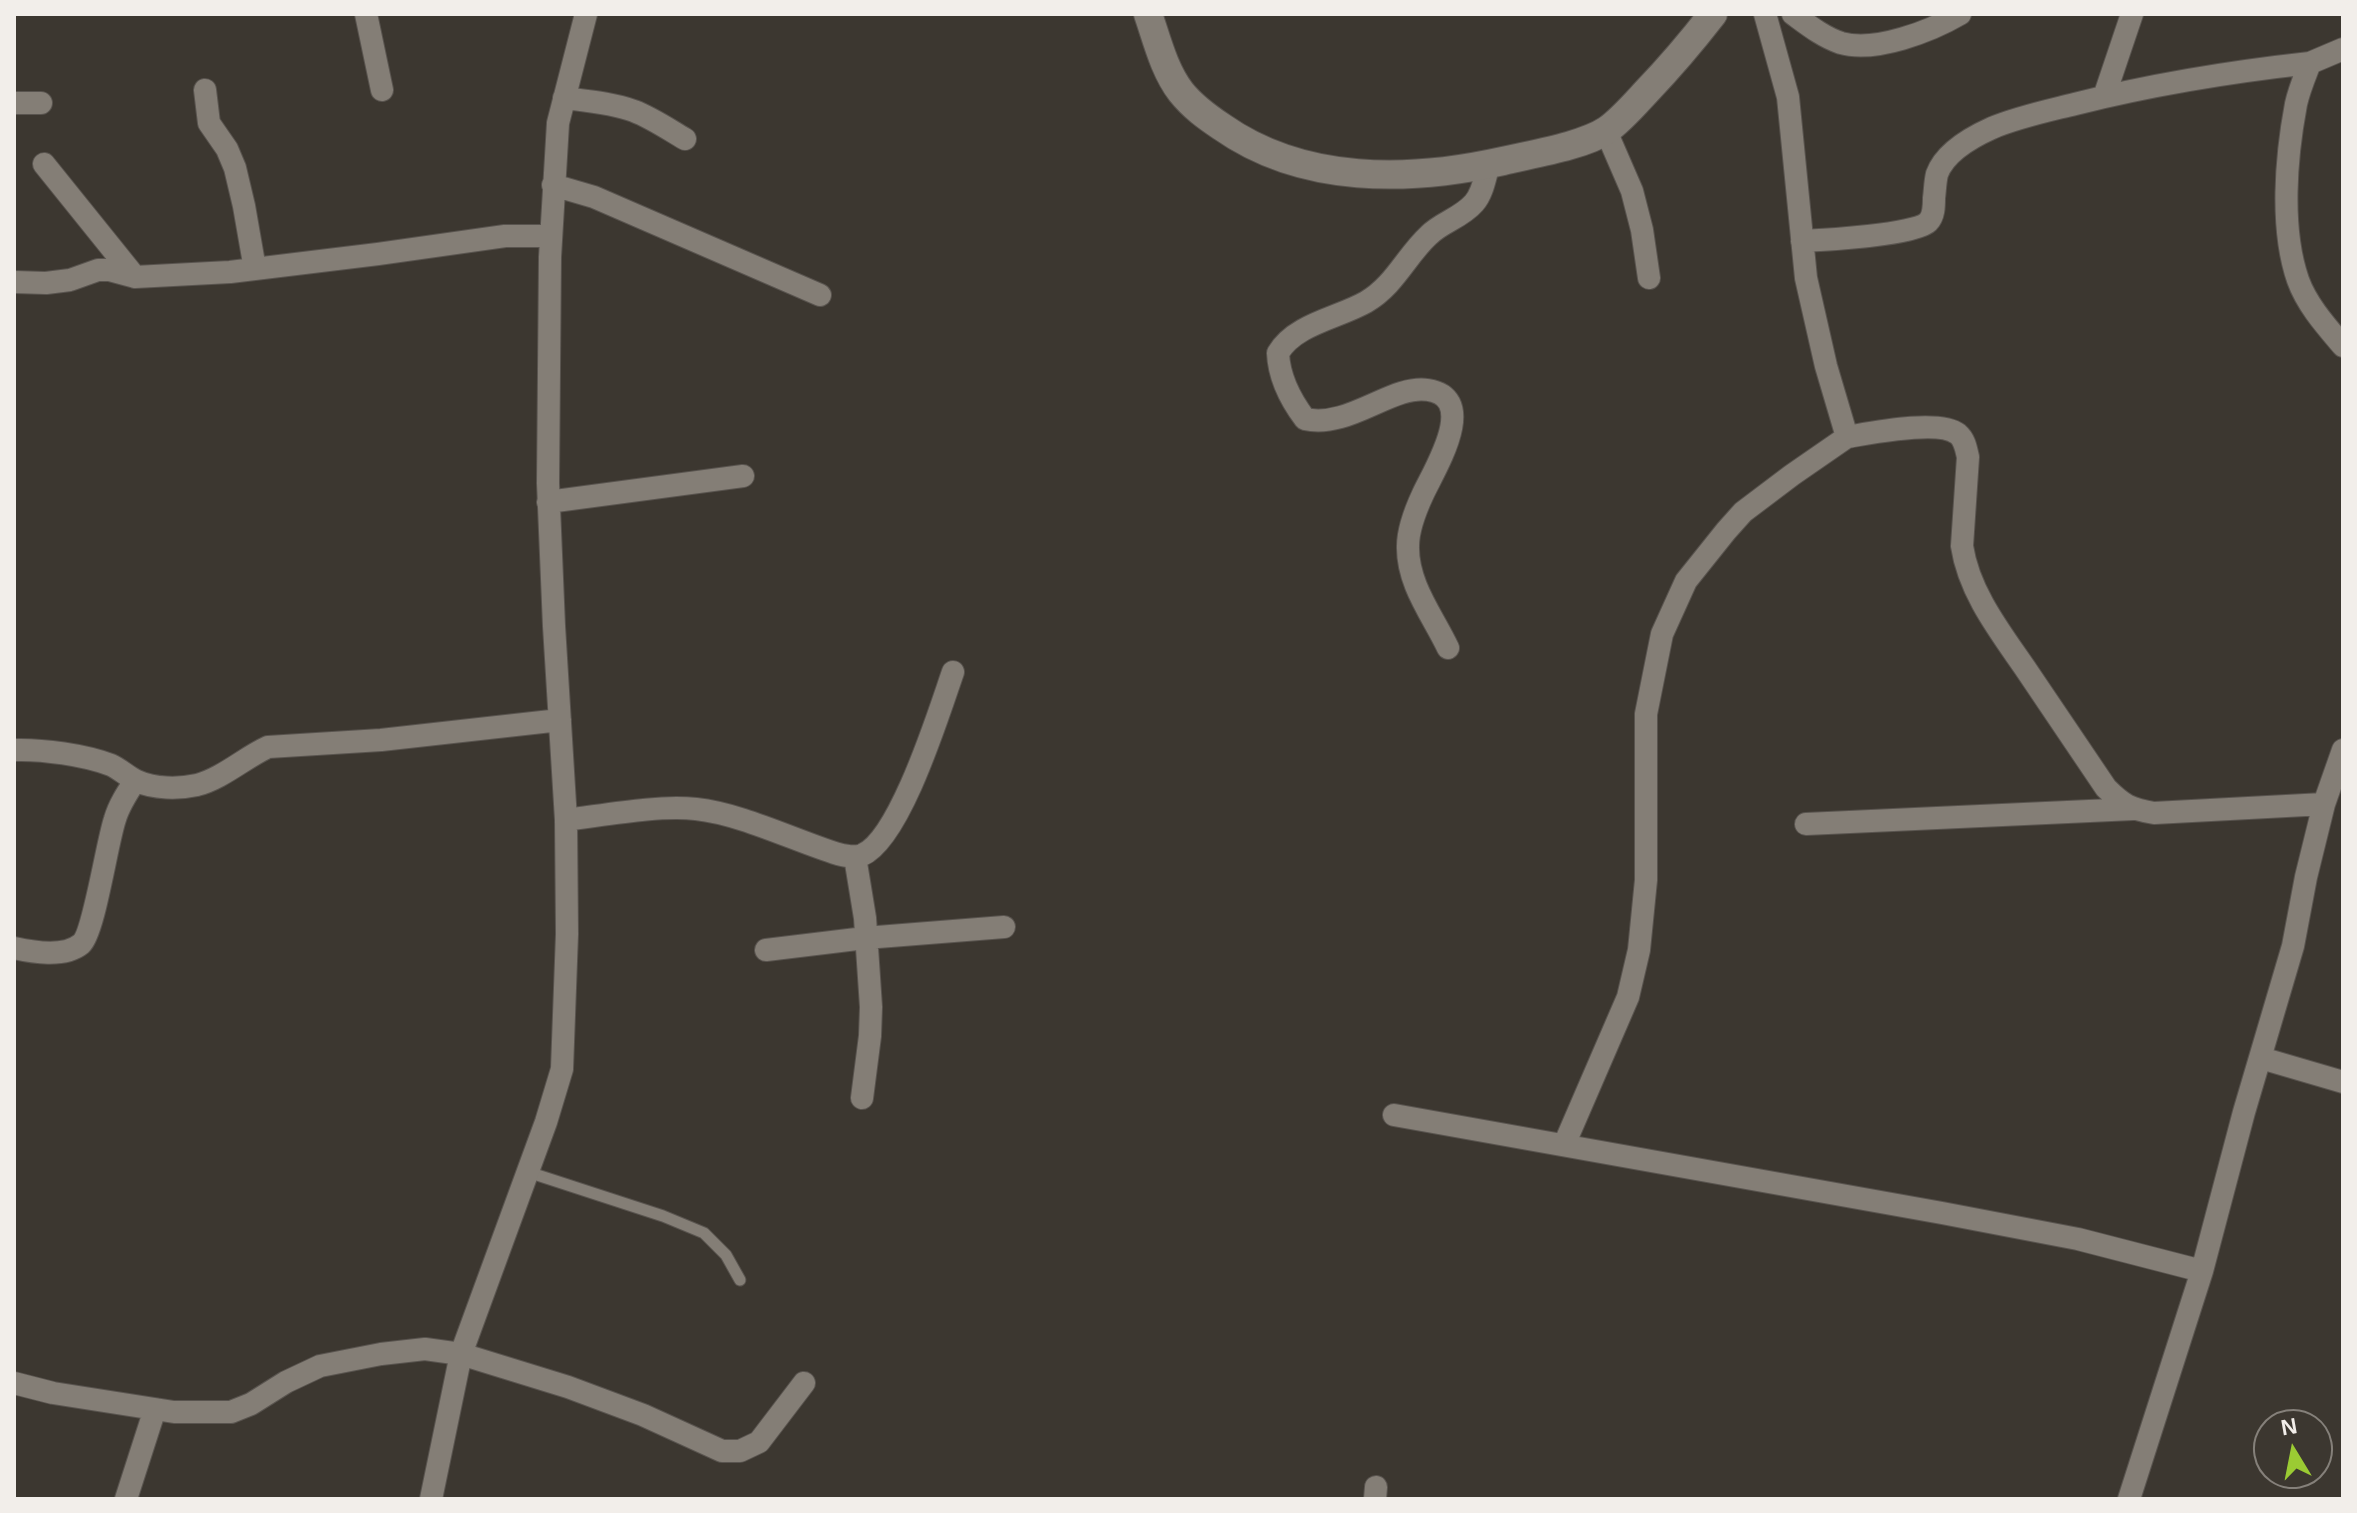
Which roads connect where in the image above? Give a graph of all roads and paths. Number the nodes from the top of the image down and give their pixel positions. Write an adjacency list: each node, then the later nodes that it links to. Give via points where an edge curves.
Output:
1 (366, 14): 12 (street)
2 (586, 14): 14 (street)
3 (1148, 14): 20 (street, via 1161,55 1197,110 1272,156 1371,175)
4 (1713, 14): 17 (street)
5 (1765, 14): 23 (street, via 1788,97)
6 (1793, 14): 7 (street, via 1841,43 1864,46 1901,38)
7 (1960, 14)
8 (2132, 14): 13 (street)
9 (2343, 49): 10 (street)
10 (2310, 63): 13 (street, via 2220,73); 29 (street, via 2297,102 2287,177 2290,248 2299,282)
11 (205, 90): 24 (street, via 209,123 235,168)
12 (382, 90)
13 (2104, 97): 23 (street, via 1992,128 1950,154 1937,176 1928,223)
14 (564, 98): 18 (street, via 634,111); 21 (street)
15 (14, 103): 16 (street)
16 (41, 103)
17 (1606, 131): 20 (street); 26 (street, via 1635,199)
18 (685, 139)
19 (44, 164): 25 (street)
20 (1489, 164): 33 (street, via 1476,202 1426,237 1387,287 1345,314 1300,331 1278,353 1283,382 1305,419 1328,421 1421,389 1432,390 1450,404 1451,435 1422,495 1408,548 1423,604)
21 (553, 185): 22 (street); 28 (street, via 594,197)
22 (551, 236): 24 (street, via 477,239); 32 (street)
23 (1802, 241): 30 (street, via 1826,366)
24 (255, 269): 25 (street)
25 (135, 277): 27 (street, via 98,270 70,280)
26 (1649, 278)
27 (14, 282)
28 (820, 295)
29 (2343, 346)
30 (1847, 437): 40 (street, via 1928,427 1957,433 1968,457 1962,546 1971,578 1990,617 2106,788); 52 (street, via 1743,512 1686,581 1662,634 1646,714 1646,880 1639,950 1628,997)
31 (743, 476): 32 (street)
32 (548, 502): 35 (street)
33 (1448, 648)
34 (953, 672): 43 (street, via 901,807 873,848)
35 (560, 720): 38 (street, via 268,747 196,785 154,787); 41 (street)
36 (14, 750): 38 (street, via 109,764)
37 (2343, 750): 39 (street)
38 (135, 781): 46 (street, via 115,817 92,922 81,944 42,953)
39 (2324, 804): 40 (street, via 2154,813); 48 (street, via 2293,946)
40 (2133, 809): 42 (street)
41 (566, 820): 43 (street, via 694,809); 53 (street, via 562,1069)
42 (1806, 824)
43 (855, 857): 45 (street)
44 (1004, 927): 45 (street)
45 (865, 938): 47 (street); 50 (street, via 871,1007)
46 (14, 948)
47 (766, 950)
48 (2261, 1058): 49 (street); 54 (street)
49 (2343, 1082)
50 (862, 1098)
51 (1394, 1115): 52 (street)
52 (1564, 1145): 54 (street, via 2063,1236)
53 (528, 1172): 55 (lane, via 704,1233 726,1255); 56 (street)
54 (2202, 1271): 62 (street)
55 (740, 1280)
56 (461, 1354): 58 (street, via 630,1410 722,1451 740,1451 759,1442); 59 (street, via 425,1349 343,1360 320,1366 231,1412); 61 (street)
57 (14, 1383): 59 (street)
58 (804, 1383)
59 (155, 1409): 60 (street)
60 (126, 1499)
61 (431, 1499)
62 (2129, 1499)

